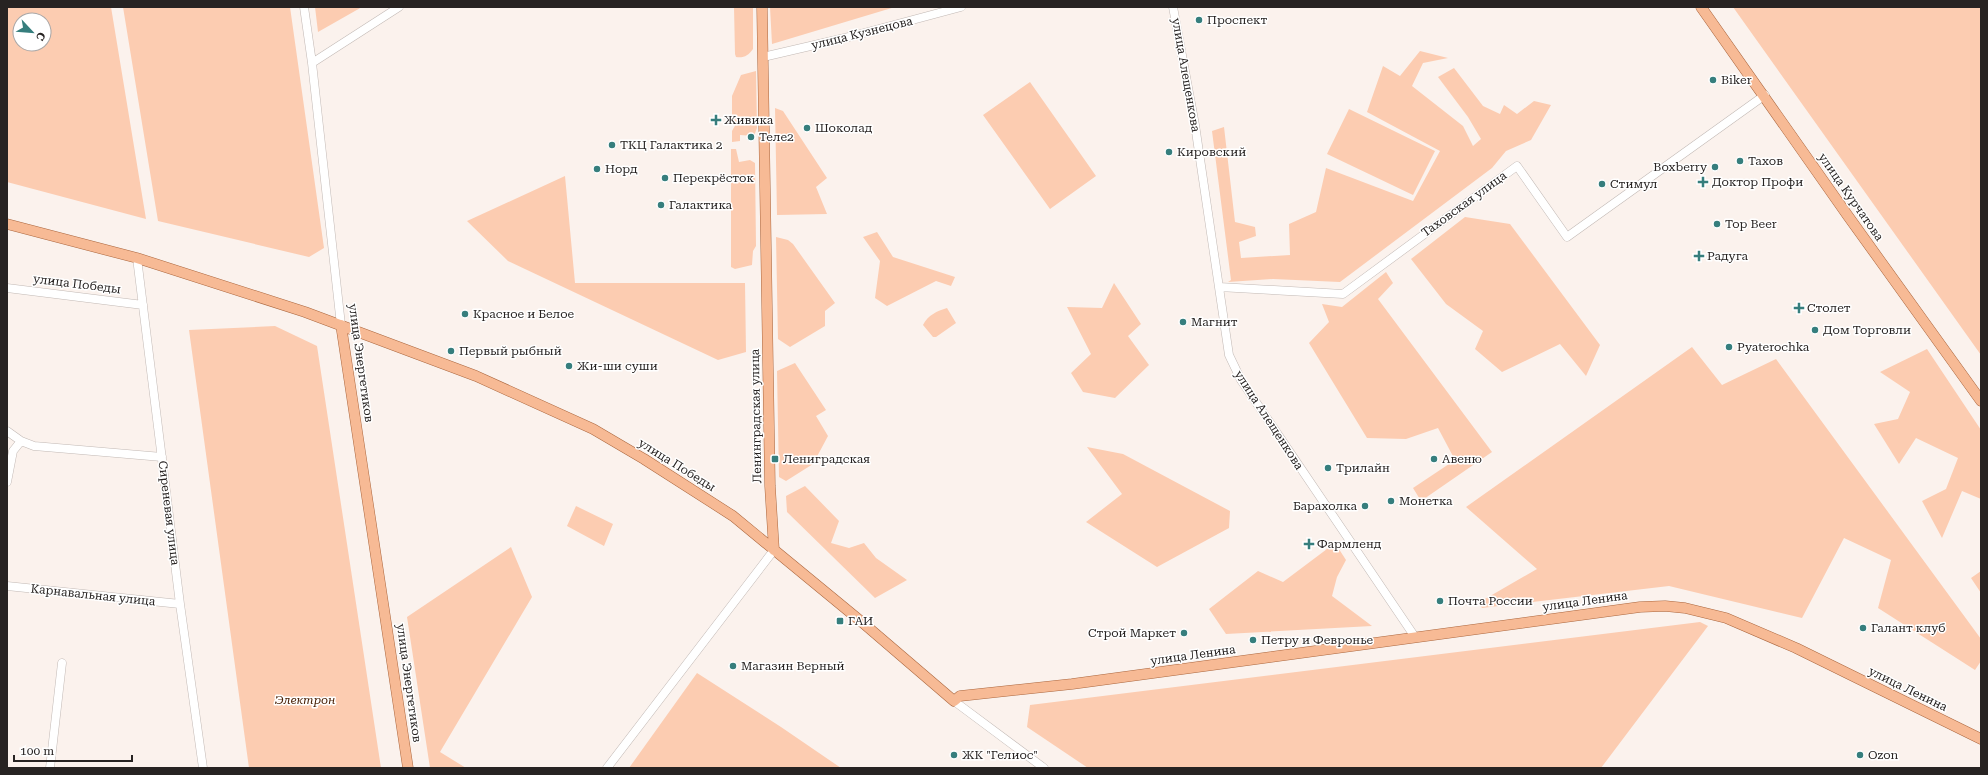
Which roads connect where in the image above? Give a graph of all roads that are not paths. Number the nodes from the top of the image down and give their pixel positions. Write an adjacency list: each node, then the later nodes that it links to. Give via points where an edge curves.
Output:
1 (304, 7): 8 (street, улица Энергетиков)
2 (399, 7): 8 (street)
3 (762, 7): 7 (main road, Ленинградская улица)
4 (961, 7): 7 (street, улица Кузнецова)
5 (1173, 7): 13 (street, улица Алещенкова, via 1195,125)
6 (1701, 7): 9 (main road, улица Курчатова)
7 (763, 57): 21 (main road, Ленинградская улица, via 770,486)
8 (312, 62): 15 (street, улица Энергетиков)
9 (1765, 95): 13 (street, Таховская улица, via 1567,237 1517,166 1343,294); 16 (main road, улица Курчатова)
10 (7, 224): 11 (main road, улица Победы)
11 (137, 258): 14 (street, Сиреневая улица); 15 (main road, улица Победы)
12 (7, 288): 14 (street, улица Победы)
13 (1220, 288): 24 (street, улица Алещенкова, via 1229,355 1241,380)
14 (143, 305): 19 (street, Сиреневая улица)
15 (341, 325): 21 (main road, улица Победы, via 476,376 593,429 733,516); 30 (main road, улица Энергетиков)
16 (1981, 401)
17 (7, 431): 18 (street)
18 (20, 441): 19 (street, via 34,446); 20 (street, via 13,451)
19 (162, 457): 23 (street, Сиреневая улица)
20 (7, 482)
21 (774, 550): 26 (main road, улица Победы); 31 (street)
22 (7, 586): 23 (street, Карнавальная улица)
23 (180, 604): 29 (street, Сиреневая улица)
24 (1415, 637): 26 (main road, улица Ленина, via 1072,684 960,696); 27 (main road, улица Ленина, via 1640,606 1685,608 1726,618 1789,645)
25 (62, 663): 28 (street)
26 (954, 701): 32 (street)
27 (1981, 739)
28 (50, 768)
29 (203, 768)
30 (408, 768)
31 (607, 768)
32 (1044, 768)

